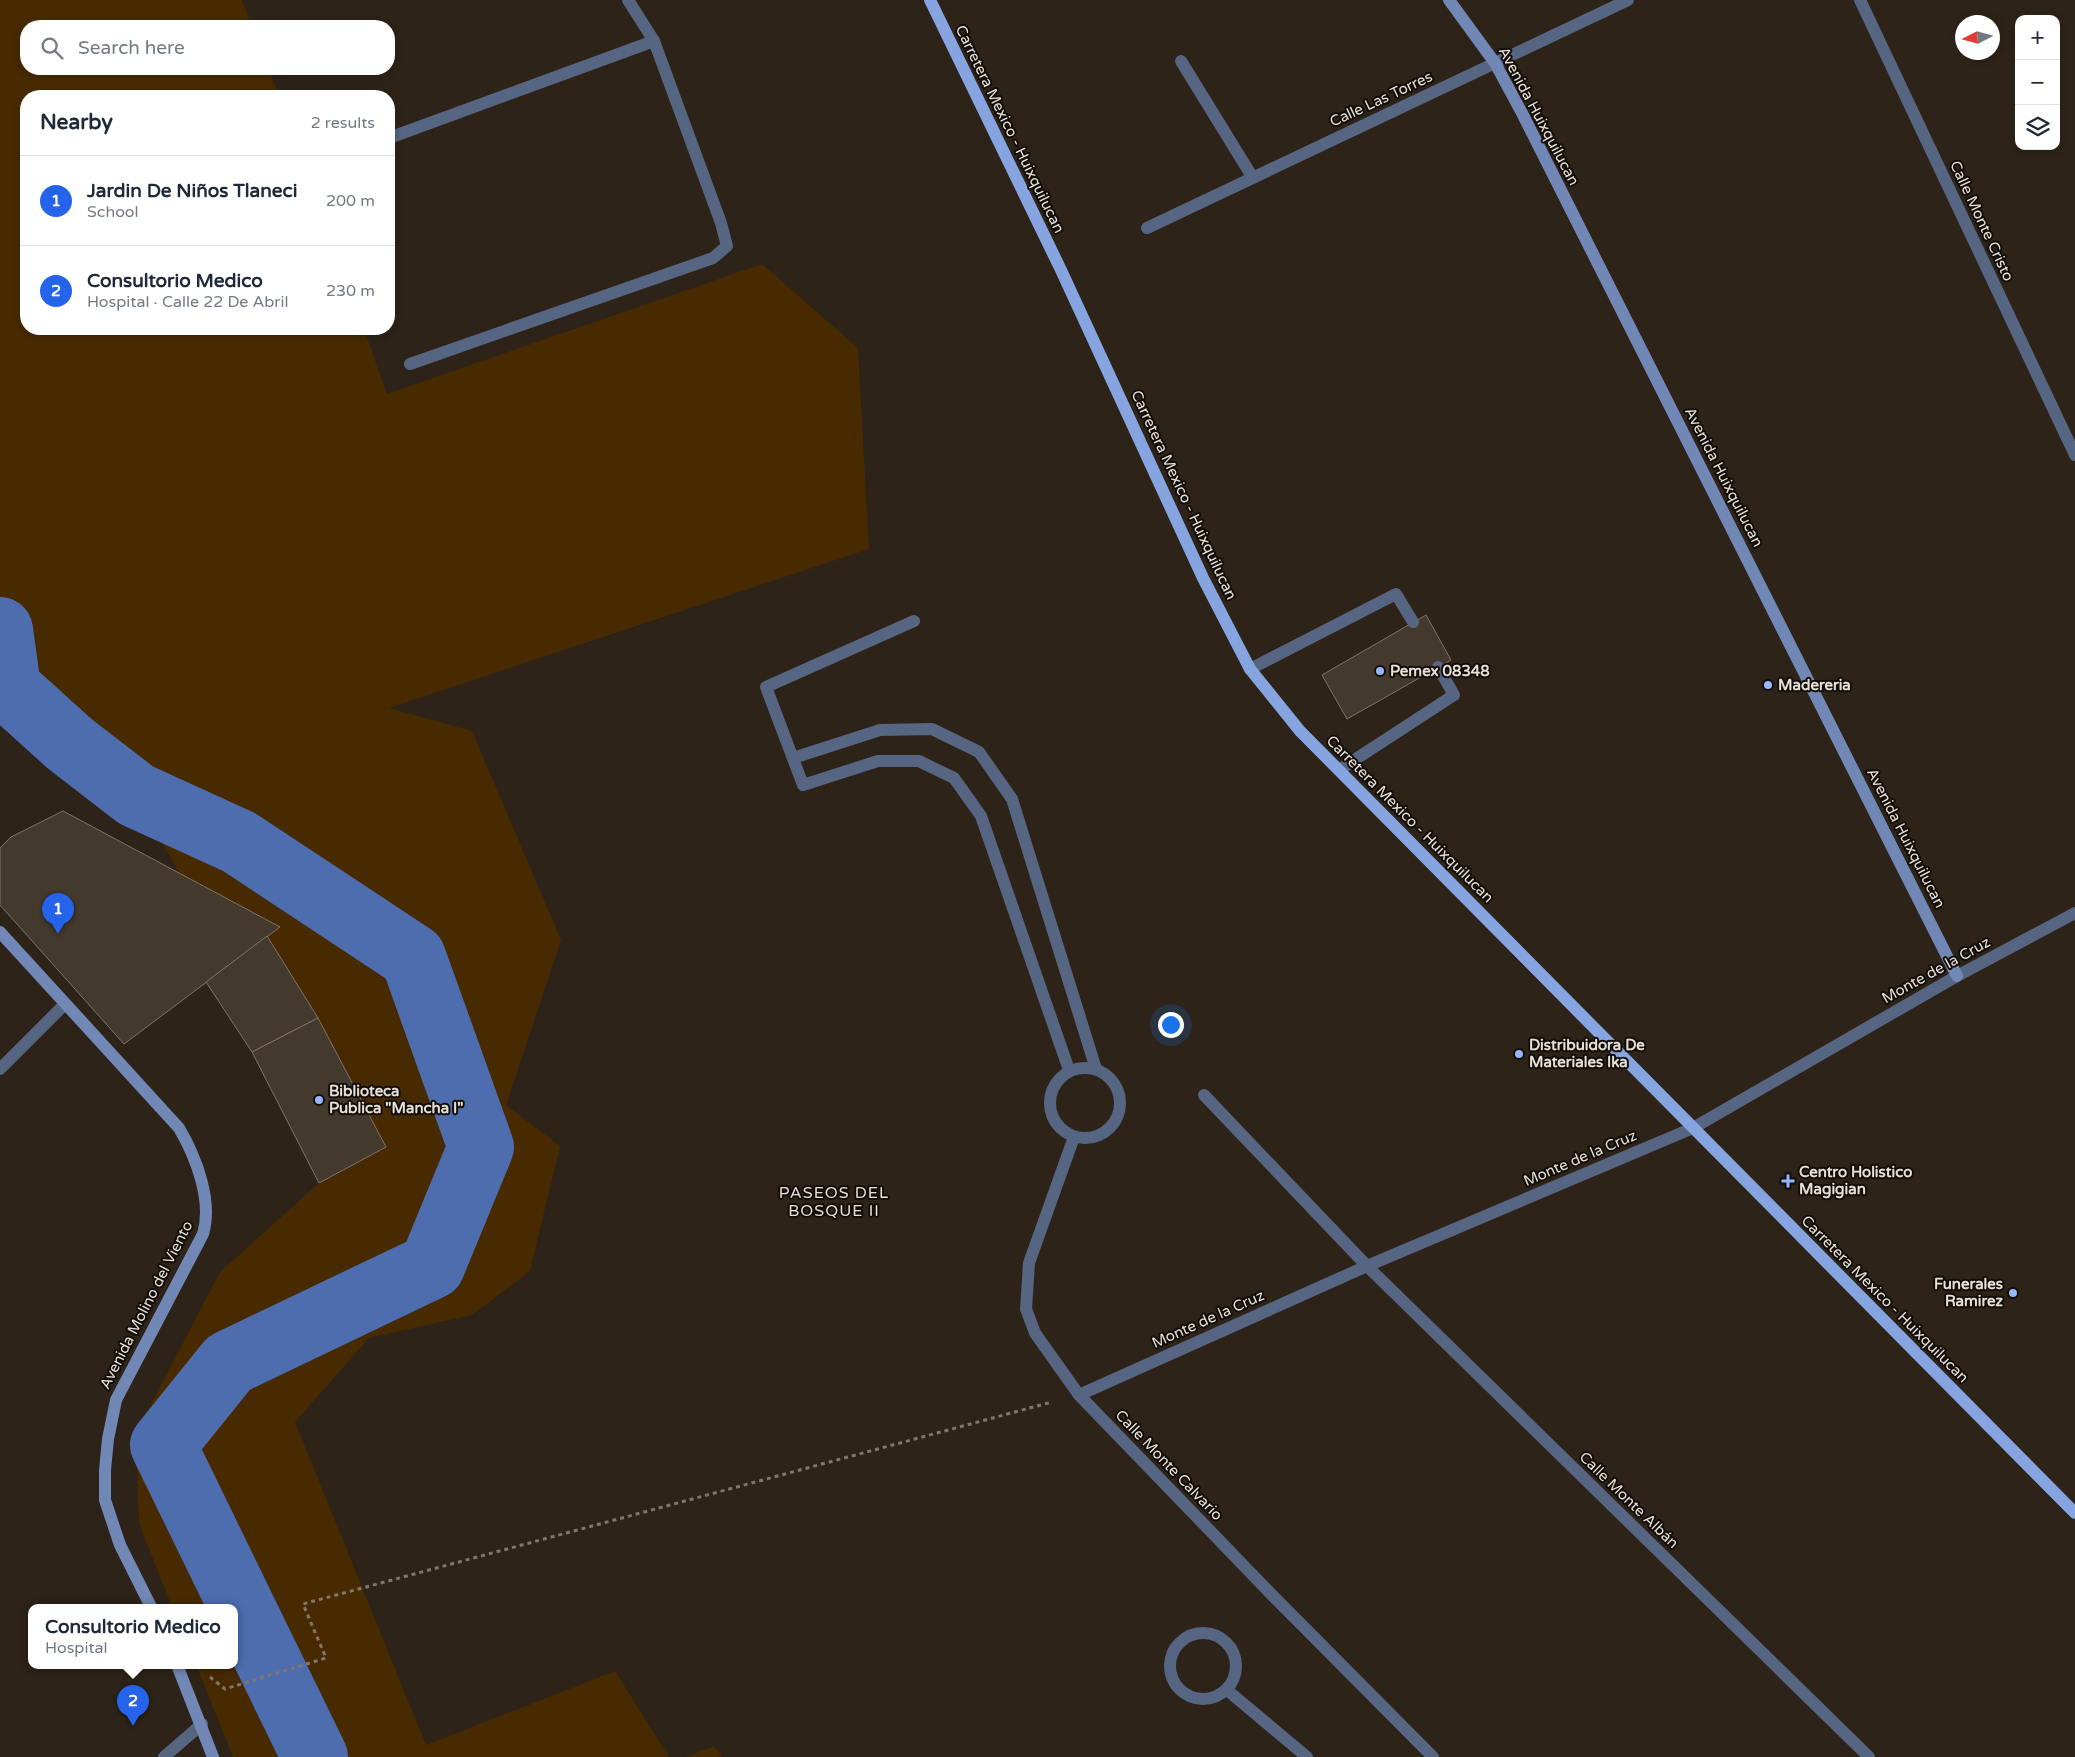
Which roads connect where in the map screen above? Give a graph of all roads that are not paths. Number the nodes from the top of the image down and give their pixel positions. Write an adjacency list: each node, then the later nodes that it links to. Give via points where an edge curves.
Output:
1 (628, 0): 6 (street)
2 (930, 0): 17 (main road, Carretera Mexico - Huixquilucan, via 1203,578)
3 (1449, 0): 8 (street, Avenida Huixquilucan)
4 (1628, 0): 8 (street, Calle Las Torres)
5 (1860, 0): 13 (street, Calle Monte Cristo)
6 (654, 41): 9 (street); 12 (street, via 727,246 713,258)
7 (1181, 61): 10 (street)
8 (1495, 63): 10 (street, Calle Las Torres); 22 (street, Avenida Huixquilucan)
9 (395, 136)
10 (1253, 178): 11 (street, Calle Las Torres)
11 (1147, 228)
12 (410, 364)
13 (2075, 455)
14 (914, 621): 18 (street, via 766,687)
15 (1413, 622): 17 (street, via 1396,594)
16 (1438, 667): 19 (street, via 1454,695)
17 (1250, 669): 19 (main road, Carretera Mexico - Huixquilucan, via 1300,731)
18 (793, 758): 25 (street, via 880,730 932,729 979,752 1012,799); 26 (street, via 803,786 878,761 919,761 954,778 981,816)
19 (1339, 770): 28 (main road, Carretera Mexico - Huixquilucan)
20 (2075, 913): 22 (street, Monte de la Cruz)
21 (0, 932): 23 (street, Avenida Molino del Viento)
22 (1958, 976): 28 (street, Monte de la Cruz)
23 (64, 1006): 24 (street); 33 (street, Avenida Molino del Viento, via 179,1128 195,1162 207,1220 203,1234 116,1400 108,1439 105,1500 120,1545)
24 (0, 1069)
25 (1096, 1069): 26 (street, via 1082,1067); 29 (street, via 1117,1086 1121,1100 1118,1114 1112,1126 1101,1134 1088,1138)
26 (1069, 1070): 29 (street, via 1051,1091 1050,1105 1061,1130)
27 (1204, 1095): 30 (street, Calle Monte Albán)
28 (1693, 1128): 30 (street, Monte de la Cruz); 32 (main road, Carretera Mexico - Huixquilucan)
29 (1074, 1137): 31 (street, Calle Monte Calvario, via 1029,1263 1026,1309 1035,1333)
30 (1367, 1266): 31 (street, Monte de la Cruz); 41 (street, Calle Monte Albán)
31 (1079, 1395): 40 (street, Calle Monte Calvario)
32 (2075, 1514)
33 (150, 1604)
34 (179, 1669): 36 (street)
35 (1226, 1690): 35 (street, via 1236,1666 1234,1653 1226,1642 1215,1635 1203,1633 1179,1642 1169,1666 1172,1680 1179,1690 1190,1698 1203,1700); 39 (street)
36 (202, 1724): 37 (street); 38 (street)
37 (164, 1757)
38 (214, 1757)
39 (1307, 1757)
40 (1433, 1757)
41 (1869, 1757)

